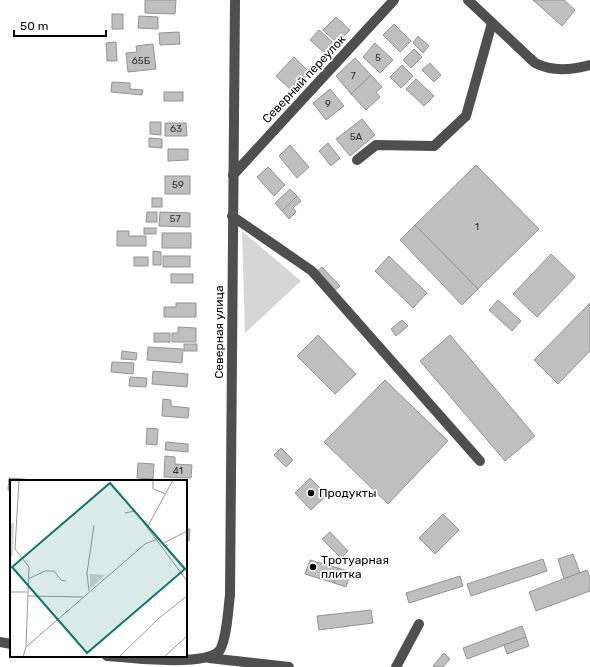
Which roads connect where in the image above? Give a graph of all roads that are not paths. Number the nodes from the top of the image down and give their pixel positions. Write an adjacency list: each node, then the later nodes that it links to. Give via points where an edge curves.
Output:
1 (235, 0): 7 (street, Северная улица)
2 (394, 0): 7 (street, Северный переулок)
3 (468, 0): 4 (street)
4 (492, 23): 5 (street, via 535,63 544,67 562,70); 6 (street, via 466,116 434,146 376,145)
5 (590, 65)
6 (357, 160)
7 (233, 175): 8 (street, Северная улица)
8 (232, 216): 9 (street, via 312,271); 14 (street, Северная улица, via 230,595 220,650)
9 (480, 461)
10 (419, 624): 17 (street)
11 (0, 642): 12 (street)
12 (10, 644)
13 (115, 657): 15 (street)
14 (209, 658): 15 (street); 16 (street)
15 (175, 665)
16 (289, 667)
17 (396, 667)

